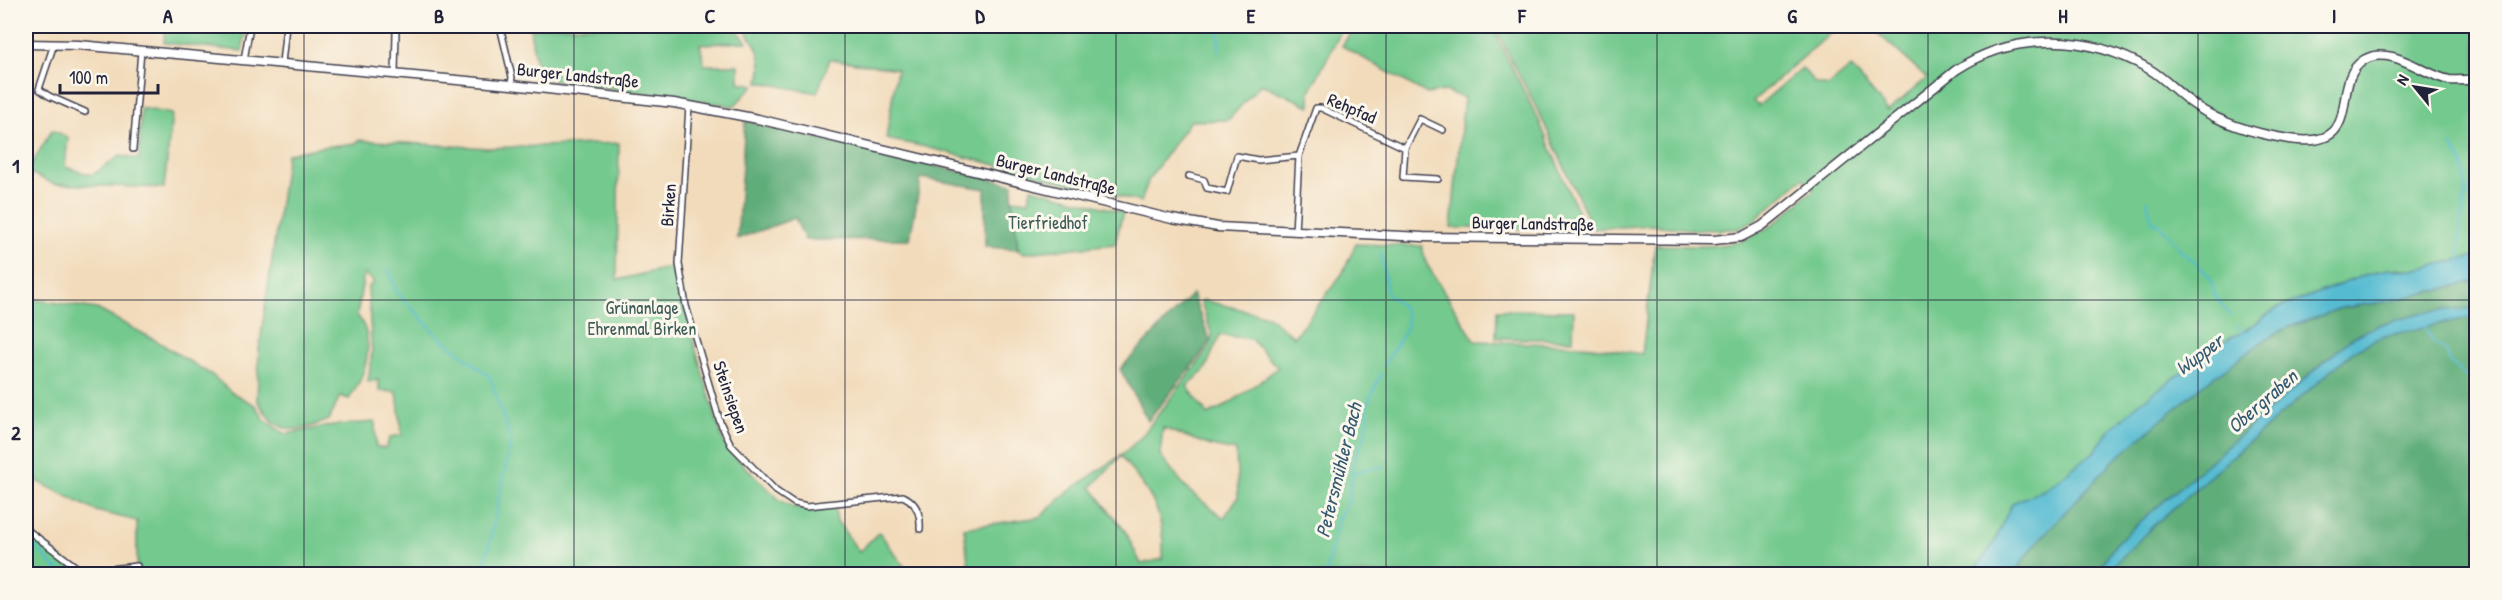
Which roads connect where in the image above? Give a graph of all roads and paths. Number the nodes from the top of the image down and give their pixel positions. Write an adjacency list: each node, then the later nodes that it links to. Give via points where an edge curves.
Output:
1 (250, 26): 9 (street)
2 (286, 26): 10 (street)
3 (394, 26): 11 (street)
4 (490, 26): 5 (street)
5 (500, 27): 13 (street)
6 (26, 44): 7 (main road, Burger Landstraße)
7 (54, 44): 8 (main road, Burger Landstraße); 15 (street, via 39,89)
8 (141, 51): 9 (main road, Burger Landstraße); 18 (street)
9 (244, 60): 10 (main road, Burger Landstraße)
10 (282, 63): 11 (main road, Burger Landstraße)
11 (395, 74): 13 (main road, Burger Landstraße)
12 (2476, 79): 22 (main road, Burger Landstraße, via 2450,80 2389,56 2370,57 2354,72 2333,132 2323,139 2305,141 2259,132 2214,117 2155,73 2124,58 2063,42 2022,43 1986,53 1956,70 1762,226 1735,239 1510,239)
13 (512, 84): 14 (main road, Burger Landstraße)
14 (689, 106): 22 (main road, Burger Landstraße, via 1191,224); 23 (street, Birken, via 679,264)
15 (85, 112)
16 (1443, 130): 17 (street, via 1420,119)
17 (1405, 148): 19 (street, Rehpfad, via 1319,107); 21 (street, via 1403,177)
18 (133, 149)
19 (1299, 156): 20 (street, via 1258,160 1237,156 1227,192 1207,188 1204,180); 22 (street, Rehpfad)
20 (1189, 176)
21 (1438, 179)
22 (1295, 232)
23 (686, 306): 25 (street, Steinsiepen, via 725,435 776,491 802,506 903,496 918,510)
24 (26, 528): 26 (street, via 79,569 91,572)
25 (920, 529)
26 (137, 566)

